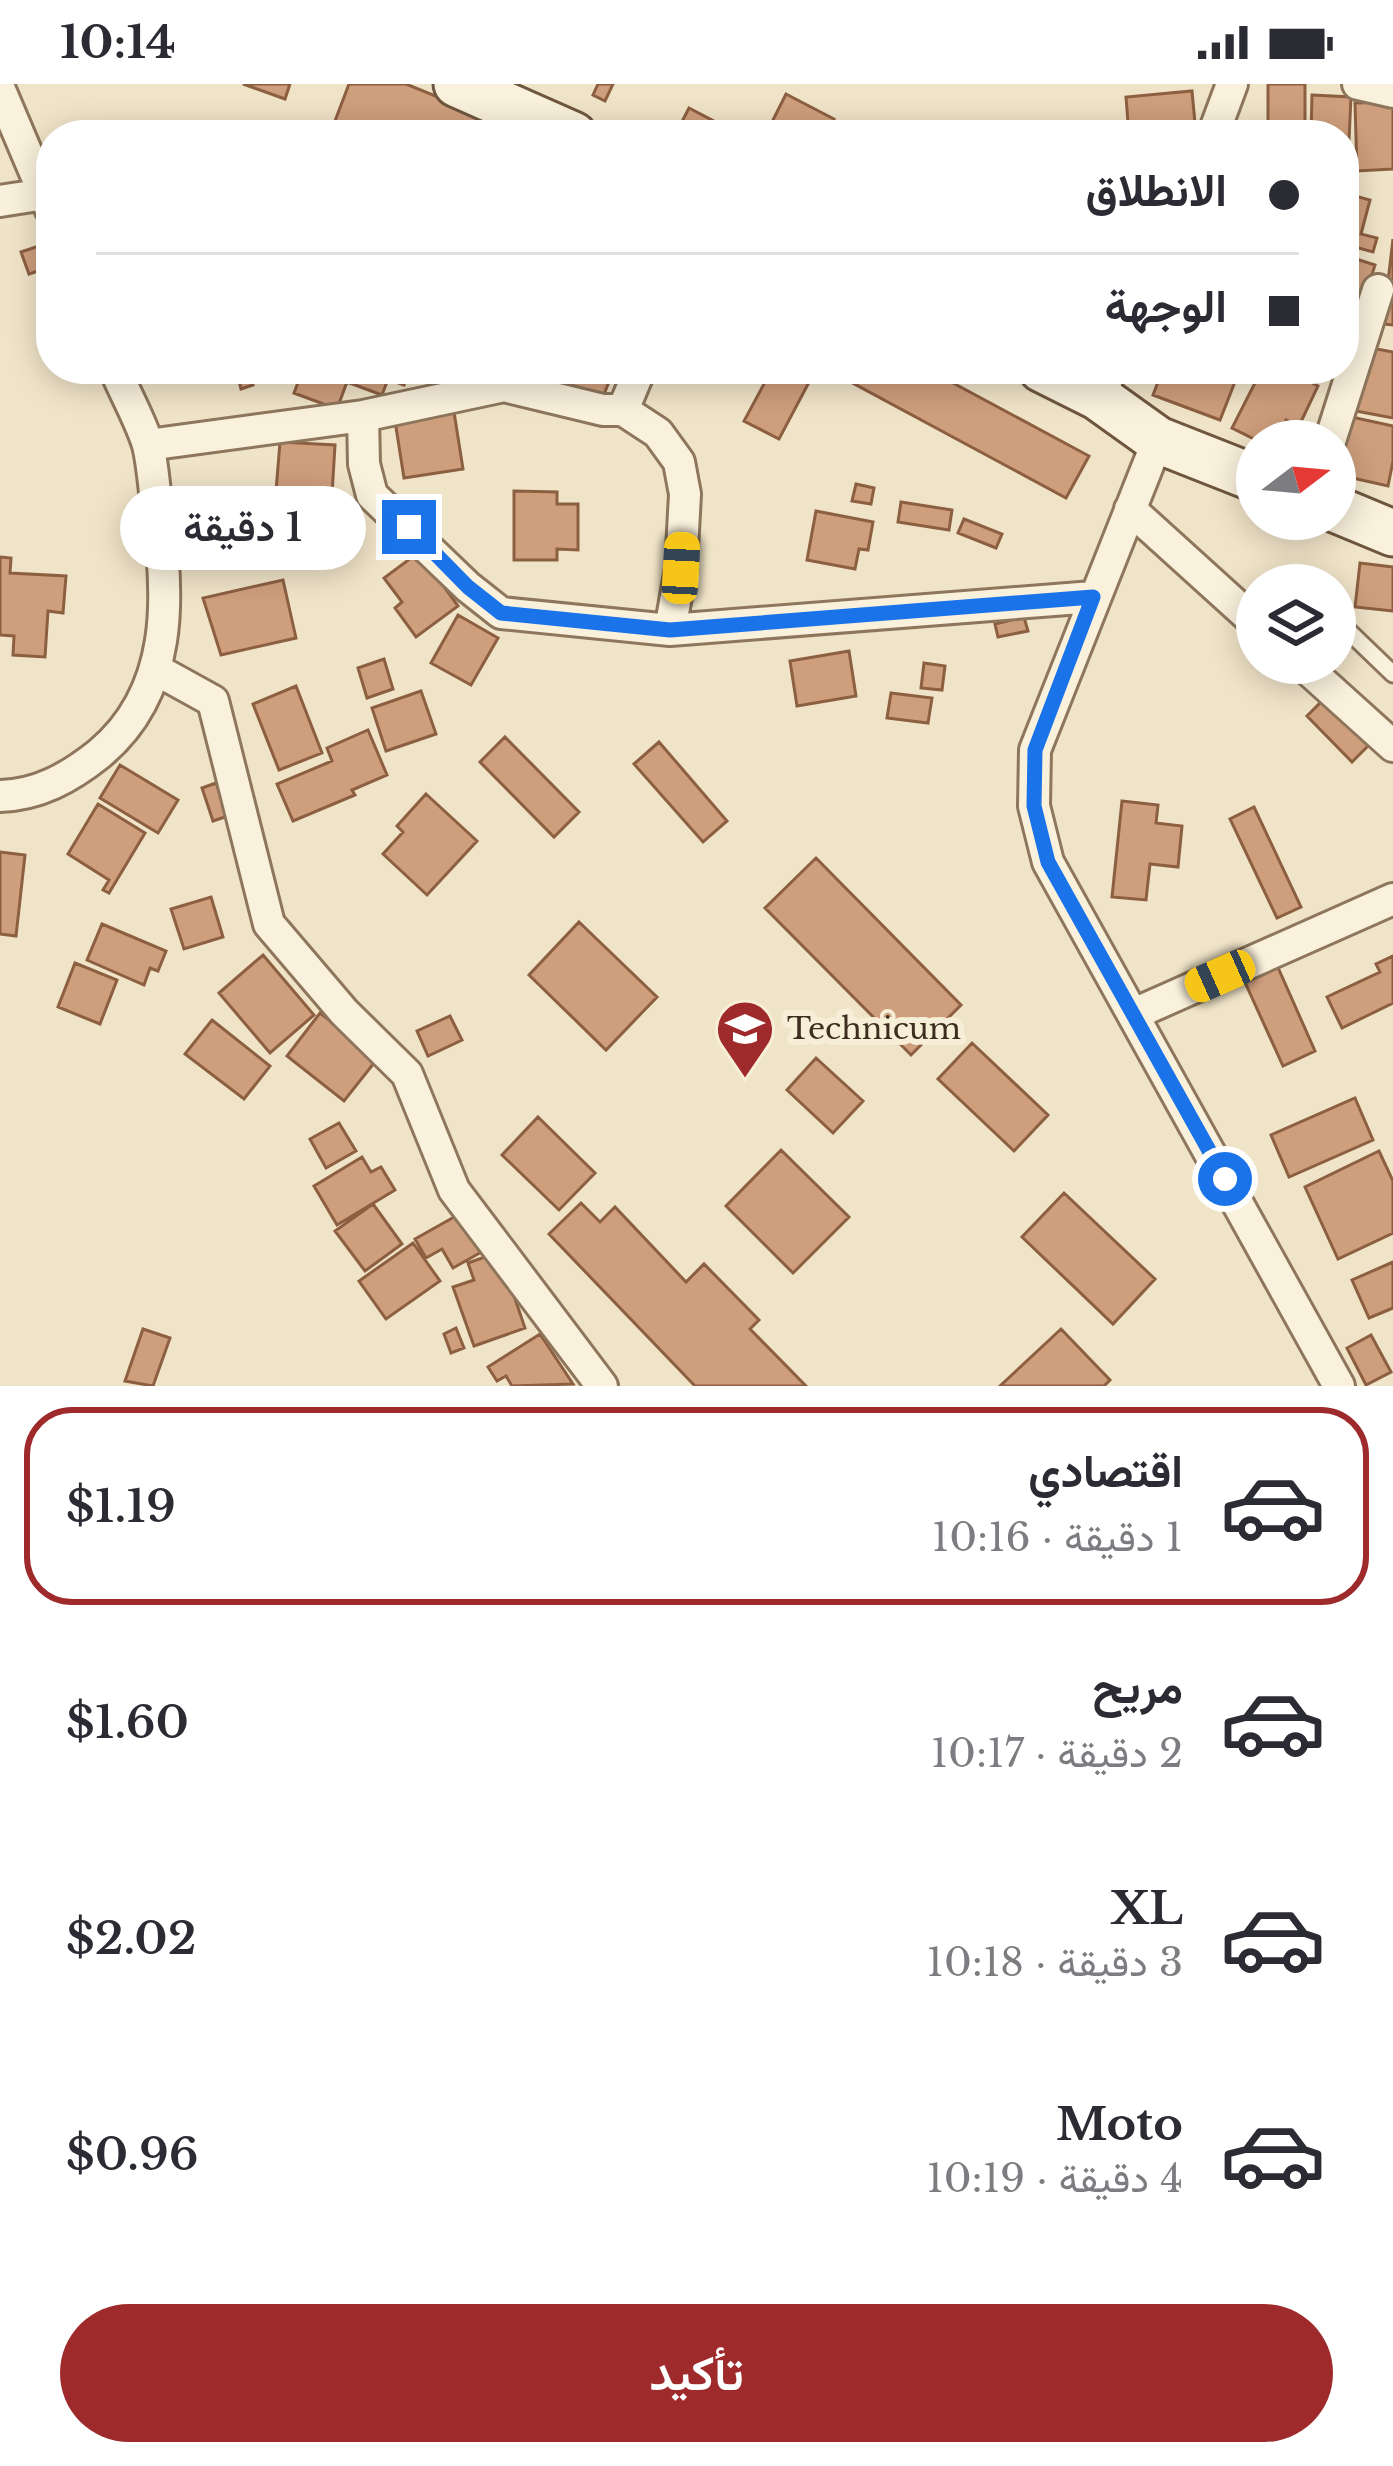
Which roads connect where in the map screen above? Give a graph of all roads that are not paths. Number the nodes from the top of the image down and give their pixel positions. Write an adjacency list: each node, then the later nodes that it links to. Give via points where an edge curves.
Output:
1 (458, 84): 6 (street)
2 (1232, 84): 7 (street)
3 (1358, 84): 5 (street)
4 (0, 90): 8 (street)
5 (1393, 92)
6 (540, 120)
7 (1219, 120)
8 (36, 174)
9 (0, 201): 10 (street)
10 (36, 202)
11 (1378, 290): 12 (street)
12 (1359, 350)
13 (122, 384): 21 (street)
14 (634, 384): 17 (street)
15 (1106, 384): 20 (street)
16 (1348, 384): 19 (street)
17 (623, 410): 18 (street, via 504,386); 28 (street, via 658,433 679,462 685,494)
18 (363, 416): 21 (street); 28 (street, via 372,495 501,613)
19 (1337, 420)
20 (1158, 440): 22 (street); 23 (street)
21 (148, 445): 30 (street, via 167,578)
22 (1236, 470)
23 (1130, 509): 26 (street); 27 (street)
24 (1356, 518): 25 (street)
25 (1393, 533)
26 (1093, 597): 28 (street); 36 (street, via 1035,750 1034,806 1048,862)
27 (1236, 605)
28 (670, 630)
29 (1356, 638): 31 (lane)
30 (155, 669): 34 (street, via 118,738 75,774 26,795); 37 (street, via 213,701 269,924 407,1074 454,1190)
31 (1393, 674)
32 (1324, 684): 33 (street)
33 (1393, 746)
34 (0, 796)
35 (1393, 899): 36 (street)
36 (1134, 1014): 38 (street)
37 (602, 1386)
38 (1339, 1386)

